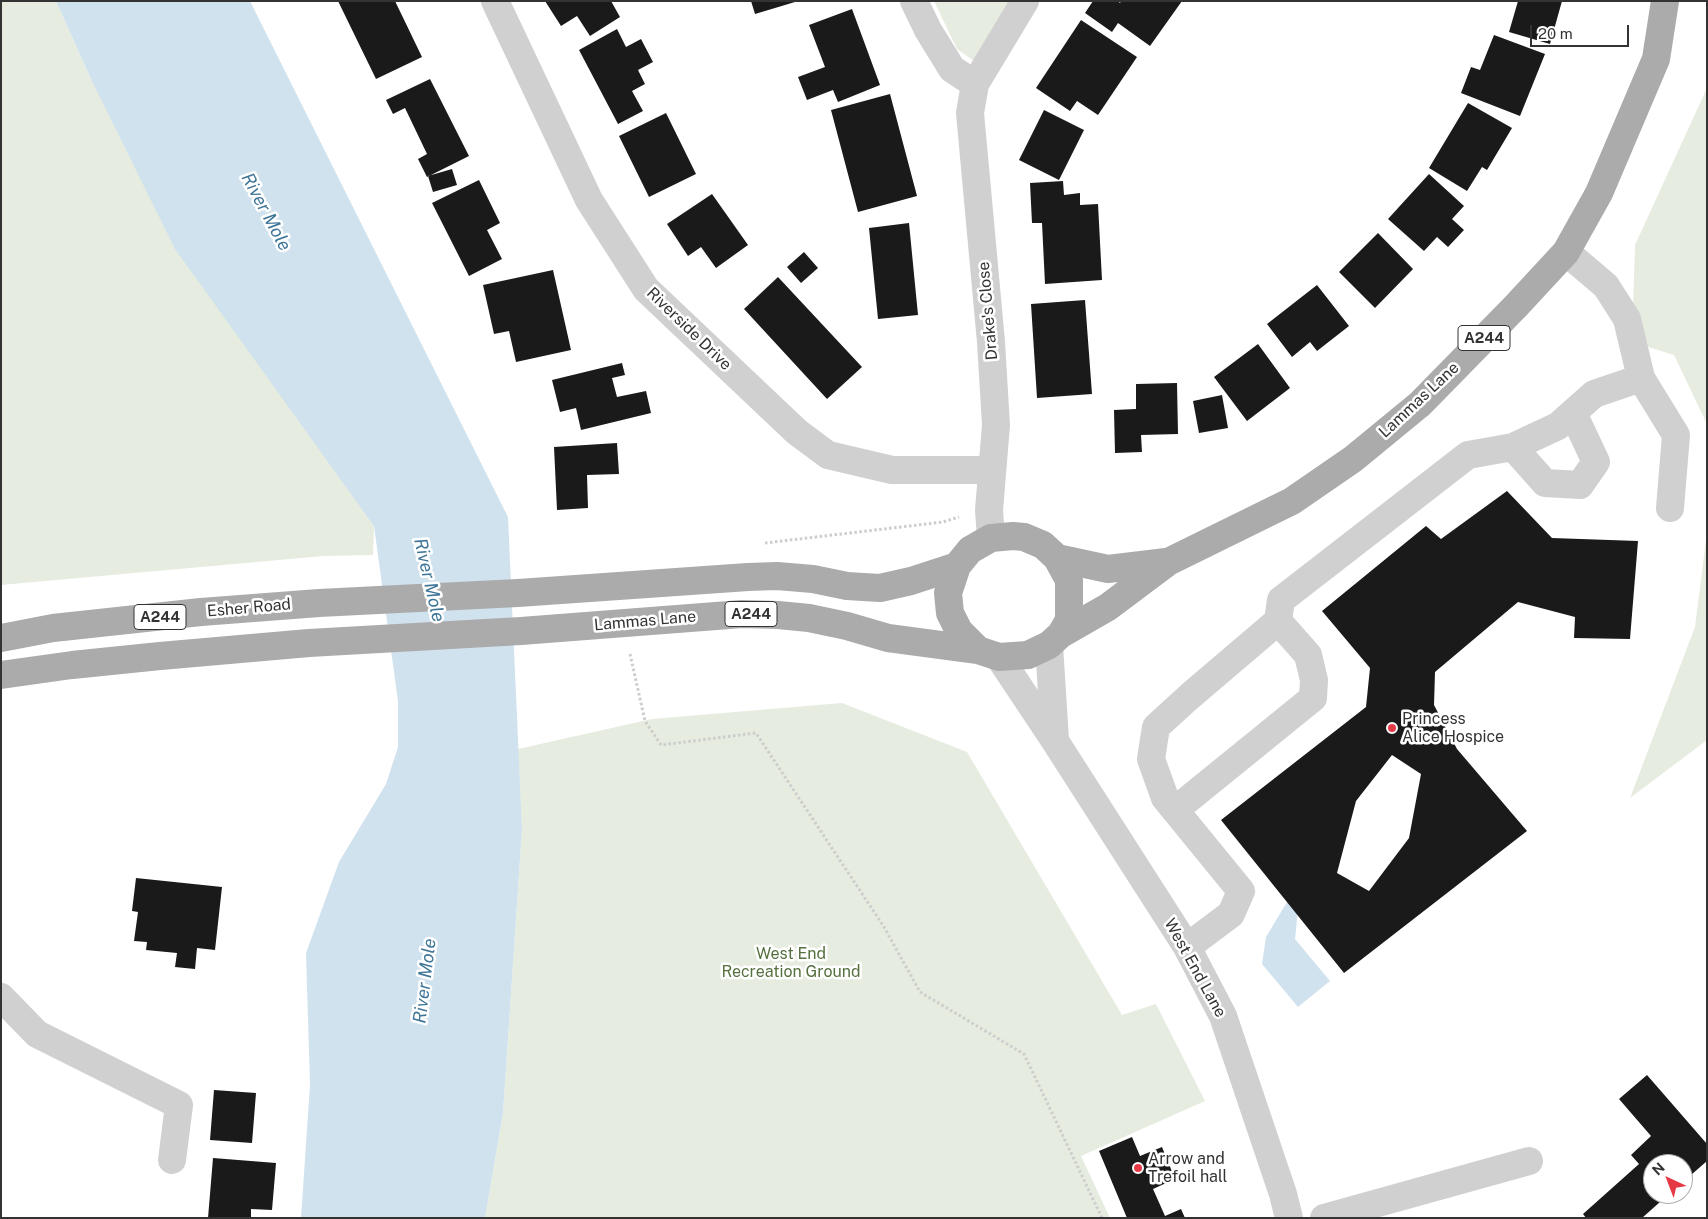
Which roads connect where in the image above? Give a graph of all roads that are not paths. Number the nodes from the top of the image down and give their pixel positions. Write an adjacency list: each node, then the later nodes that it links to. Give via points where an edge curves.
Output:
1 (496, 1): 10 (street, Riverside Drive, via 589,200 646,289 797,432 828,455 892,470)
2 (914, 1): 5 (street, via 952,69)
3 (1025, 1): 5 (street, Drake's Close)
4 (1664, 1): 6 (main road, Lammas Lane / A244, via 1656,59 1599,193)
5 (975, 84): 10 (street, Drake's Close, via 970,113 991,342 996,425)
6 (1566, 252): 7 (street, via 1606,286 1627,319); 14 (main road, Lammas Lane / A244, via 1420,404 1353,459 1292,502)
7 (1641, 378): 8 (street, via 1594,394); 11 (street, via 1676,435)
8 (1573, 413): 9 (street, via 1558,426); 9 (street, via 1596,462 1580,484 1545,483)
9 (1513, 447): 16 (street, via 1468,454 1281,600)
10 (992, 470): 12 (street, Drake's Close)
11 (1670, 508)
12 (991, 538): 13 (main road, via 1024,537 1043,545); 15 (main road, via 970,550)
13 (1057, 558): 14 (main road, Lammas Lane / A244, via 1108,569); 18 (main road, via 1069,580 1069,620)
14 (1168, 562): 18 (main road, Lammas Lane / A244, via 1108,607)
15 (957, 566): 17 (main road, Esher Road / A244, via 880,588 777,576 319,602 63,627); 19 (main road, via 948,593 950,612 959,632)
16 (1278, 621): 22 (street, via 1156,727 1151,759 1165,798); 22 (street, via 1308,655 1314,680 1313,698)
17 (1, 638)
18 (1055, 640): 19 (main road, via 1028,655); 21 (street, West End Lane)
19 (989, 653): 20 (main road, Lammas Lane / A244, via 888,638 810,618 742,614 309,643 72,665); 21 (street, West End Lane)
20 (1, 675)
21 (1055, 741): 23 (street, West End Lane)
22 (1175, 810): 23 (street, via 1241,892 1231,914)
23 (1187, 947): 27 (street, West End Lane, via 1223,1016)
24 (1, 997): 25 (street, via 37,1034 179,1105)
25 (172, 1160)
26 (1529, 1161): 28 (street)
27 (1289, 1218)
28 (1324, 1218)

